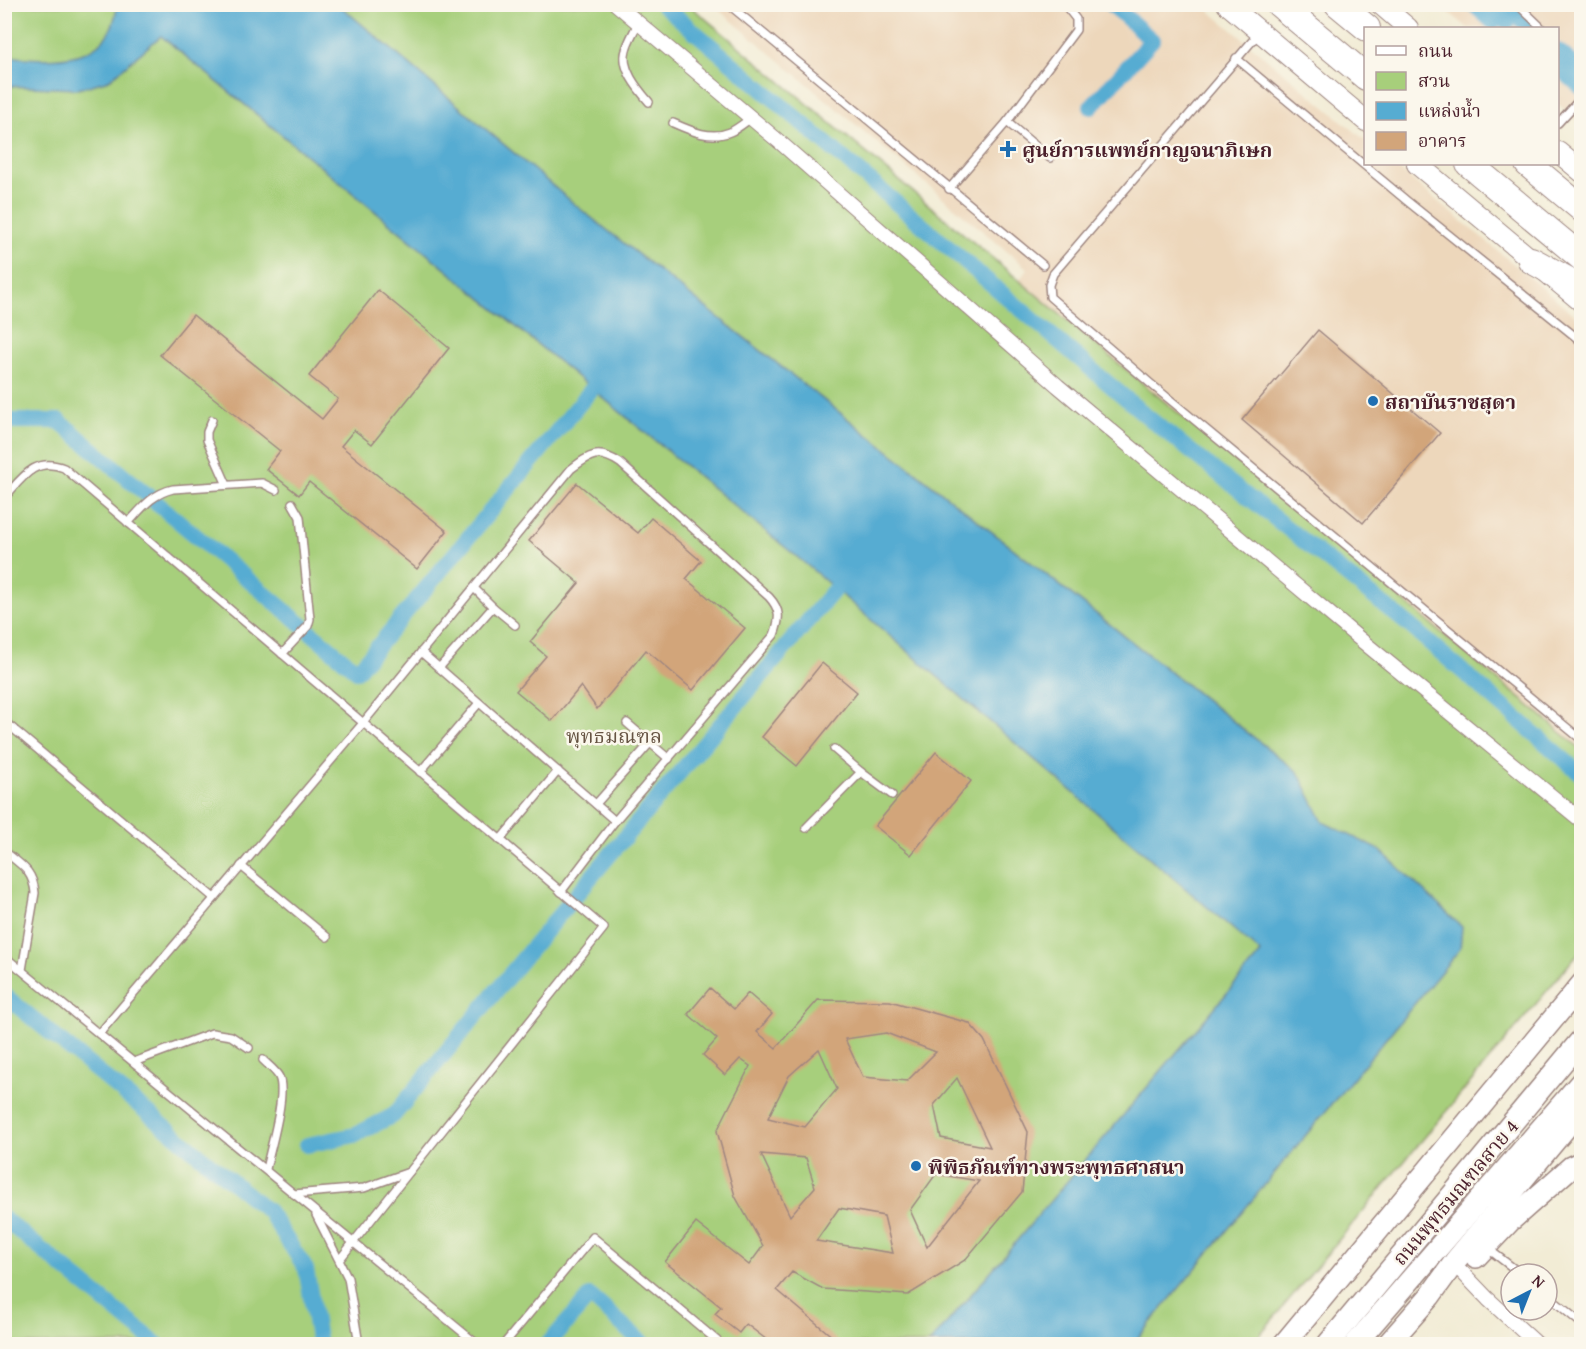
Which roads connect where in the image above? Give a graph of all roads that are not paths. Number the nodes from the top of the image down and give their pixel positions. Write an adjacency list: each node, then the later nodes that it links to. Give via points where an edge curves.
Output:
1 (616, 4): 9 (street)
2 (728, 4): 30 (lane)
3 (1064, 4): 21 (lane, via 1076,19 1076,30)
4 (1227, 4): 13 (main road)
5 (1279, 4): 15 (highway)
6 (1338, 4): 11 (highway)
7 (1380, 4): 12 (main road)
8 (1517, 4): 10 (lane)
9 (638, 23): 17 (lane, via 625,52 626,66); 18 (street)
10 (1540, 26)
11 (1366, 27)
12 (1407, 27)
13 (1260, 32): 14 (lane); 19 (main road)
14 (1236, 58): 37 (lane); 54 (lane, via 1053,274 1050,297)
15 (1364, 76)
16 (1581, 97): 20 (lane)
17 (649, 102)
18 (751, 118): 22 (lane, via 730,132 710,135); 64 (street, via 1058,386)
19 (1364, 120)
20 (1559, 121)
21 (1007, 122): 24 (lane); 30 (lane)
22 (673, 123)
23 (1559, 154): 29 (main road)
24 (1050, 158)
25 (1418, 165): 33 (main road)
26 (1470, 165): 32 (highway)
27 (1529, 165): 31 (highway)
28 (1540, 165): 31 (highway)
29 (1581, 171)
30 (949, 189): 34 (lane)
31 (1577, 205)
32 (1581, 258)
33 (1531, 260): 35 (highway); 36 (main road)
34 (1043, 265)
35 (1581, 288)
36 (1581, 302)
37 (1581, 342)
38 (212, 420): 39 (lane, via 207,440)
39 (227, 485): 40 (lane, via 262,483); 43 (lane, via 161,492)
40 (276, 490)
41 (4, 498): 43 (lane, via 33,469 52,463 64,468)
42 (292, 503): 48 (lane, via 300,517 310,613 308,626)
43 (128, 523): 48 (lane)
44 (475, 589): 45 (lane); 47 (lane); 57 (lane, via 571,469 594,455 606,454 620,463 769,597 779,615 774,635)
45 (493, 607): 46 (lane); 49 (lane)
46 (515, 625)
47 (421, 652): 49 (lane); 52 (lane)
48 (282, 654): 52 (lane)
49 (439, 668): 50 (lane)
50 (479, 702): 58 (lane); 59 (lane)
51 (4, 722): 70 (lane)
52 (363, 723): 59 (lane); 68 (lane)
53 (627, 723): 55 (lane)
54 (1581, 740)
55 (650, 743): 57 (lane); 62 (lane)
56 (834, 749): 60 (lane)
57 (669, 759): 63 (lane)
58 (558, 771): 62 (lane); 66 (lane)
59 (420, 772): 66 (lane)
60 (861, 772): 61 (lane); 65 (lane)
61 (892, 795)
62 (596, 804): 63 (lane)
63 (615, 821): 69 (lane)
64 (1581, 821)
65 (806, 828)
66 (500, 840): 69 (lane)
67 (4, 851): 73 (lane, via 28,870 35,893)
68 (241, 866): 70 (lane); 71 (lane)
69 (561, 892): 84 (lane, via 604,928)
70 (214, 898): 75 (lane)
71 (327, 937)
72 (4, 956): 73 (lane)
73 (22, 970): 75 (lane)
74 (1581, 984): 99 (main road)
75 (99, 1034): 79 (lane)
76 (1581, 1039): 100 (main road, ถนนพุทธมณฑลสาย 4)
77 (249, 1048): 79 (lane, via 231,1036 212,1033)
78 (263, 1060): 83 (lane, via 279,1076 282,1086)
79 (134, 1062): 83 (lane)
80 (1581, 1080): 101 (main road)
81 (1581, 1108): 92 (main road)
82 (1578, 1162): 88 (main road)
83 (266, 1169): 85 (lane)
84 (409, 1171): 85 (lane, via 364,1188); 87 (lane)
85 (294, 1194): 86 (lane)
86 (315, 1212): 87 (lane); 89 (lane)
87 (354, 1242): 89 (lane); 96 (lane)
88 (1485, 1246): 90 (lane); 91 (main road)
89 (339, 1259): 95 (lane, via 348,1278)
90 (1506, 1262)
91 (1462, 1272): 92 (main road); 103 (street)
92 (1430, 1296): 102 (main road)
93 (1559, 1304): 94 (lane)
94 (1580, 1320)
95 (359, 1344)
96 (477, 1344)
97 (504, 1344): 98 (lane, via 593,1237)
98 (721, 1344)
99 (1284, 1344)
100 (1328, 1344)
101 (1354, 1344)
102 (1388, 1344)
103 (1537, 1344)

